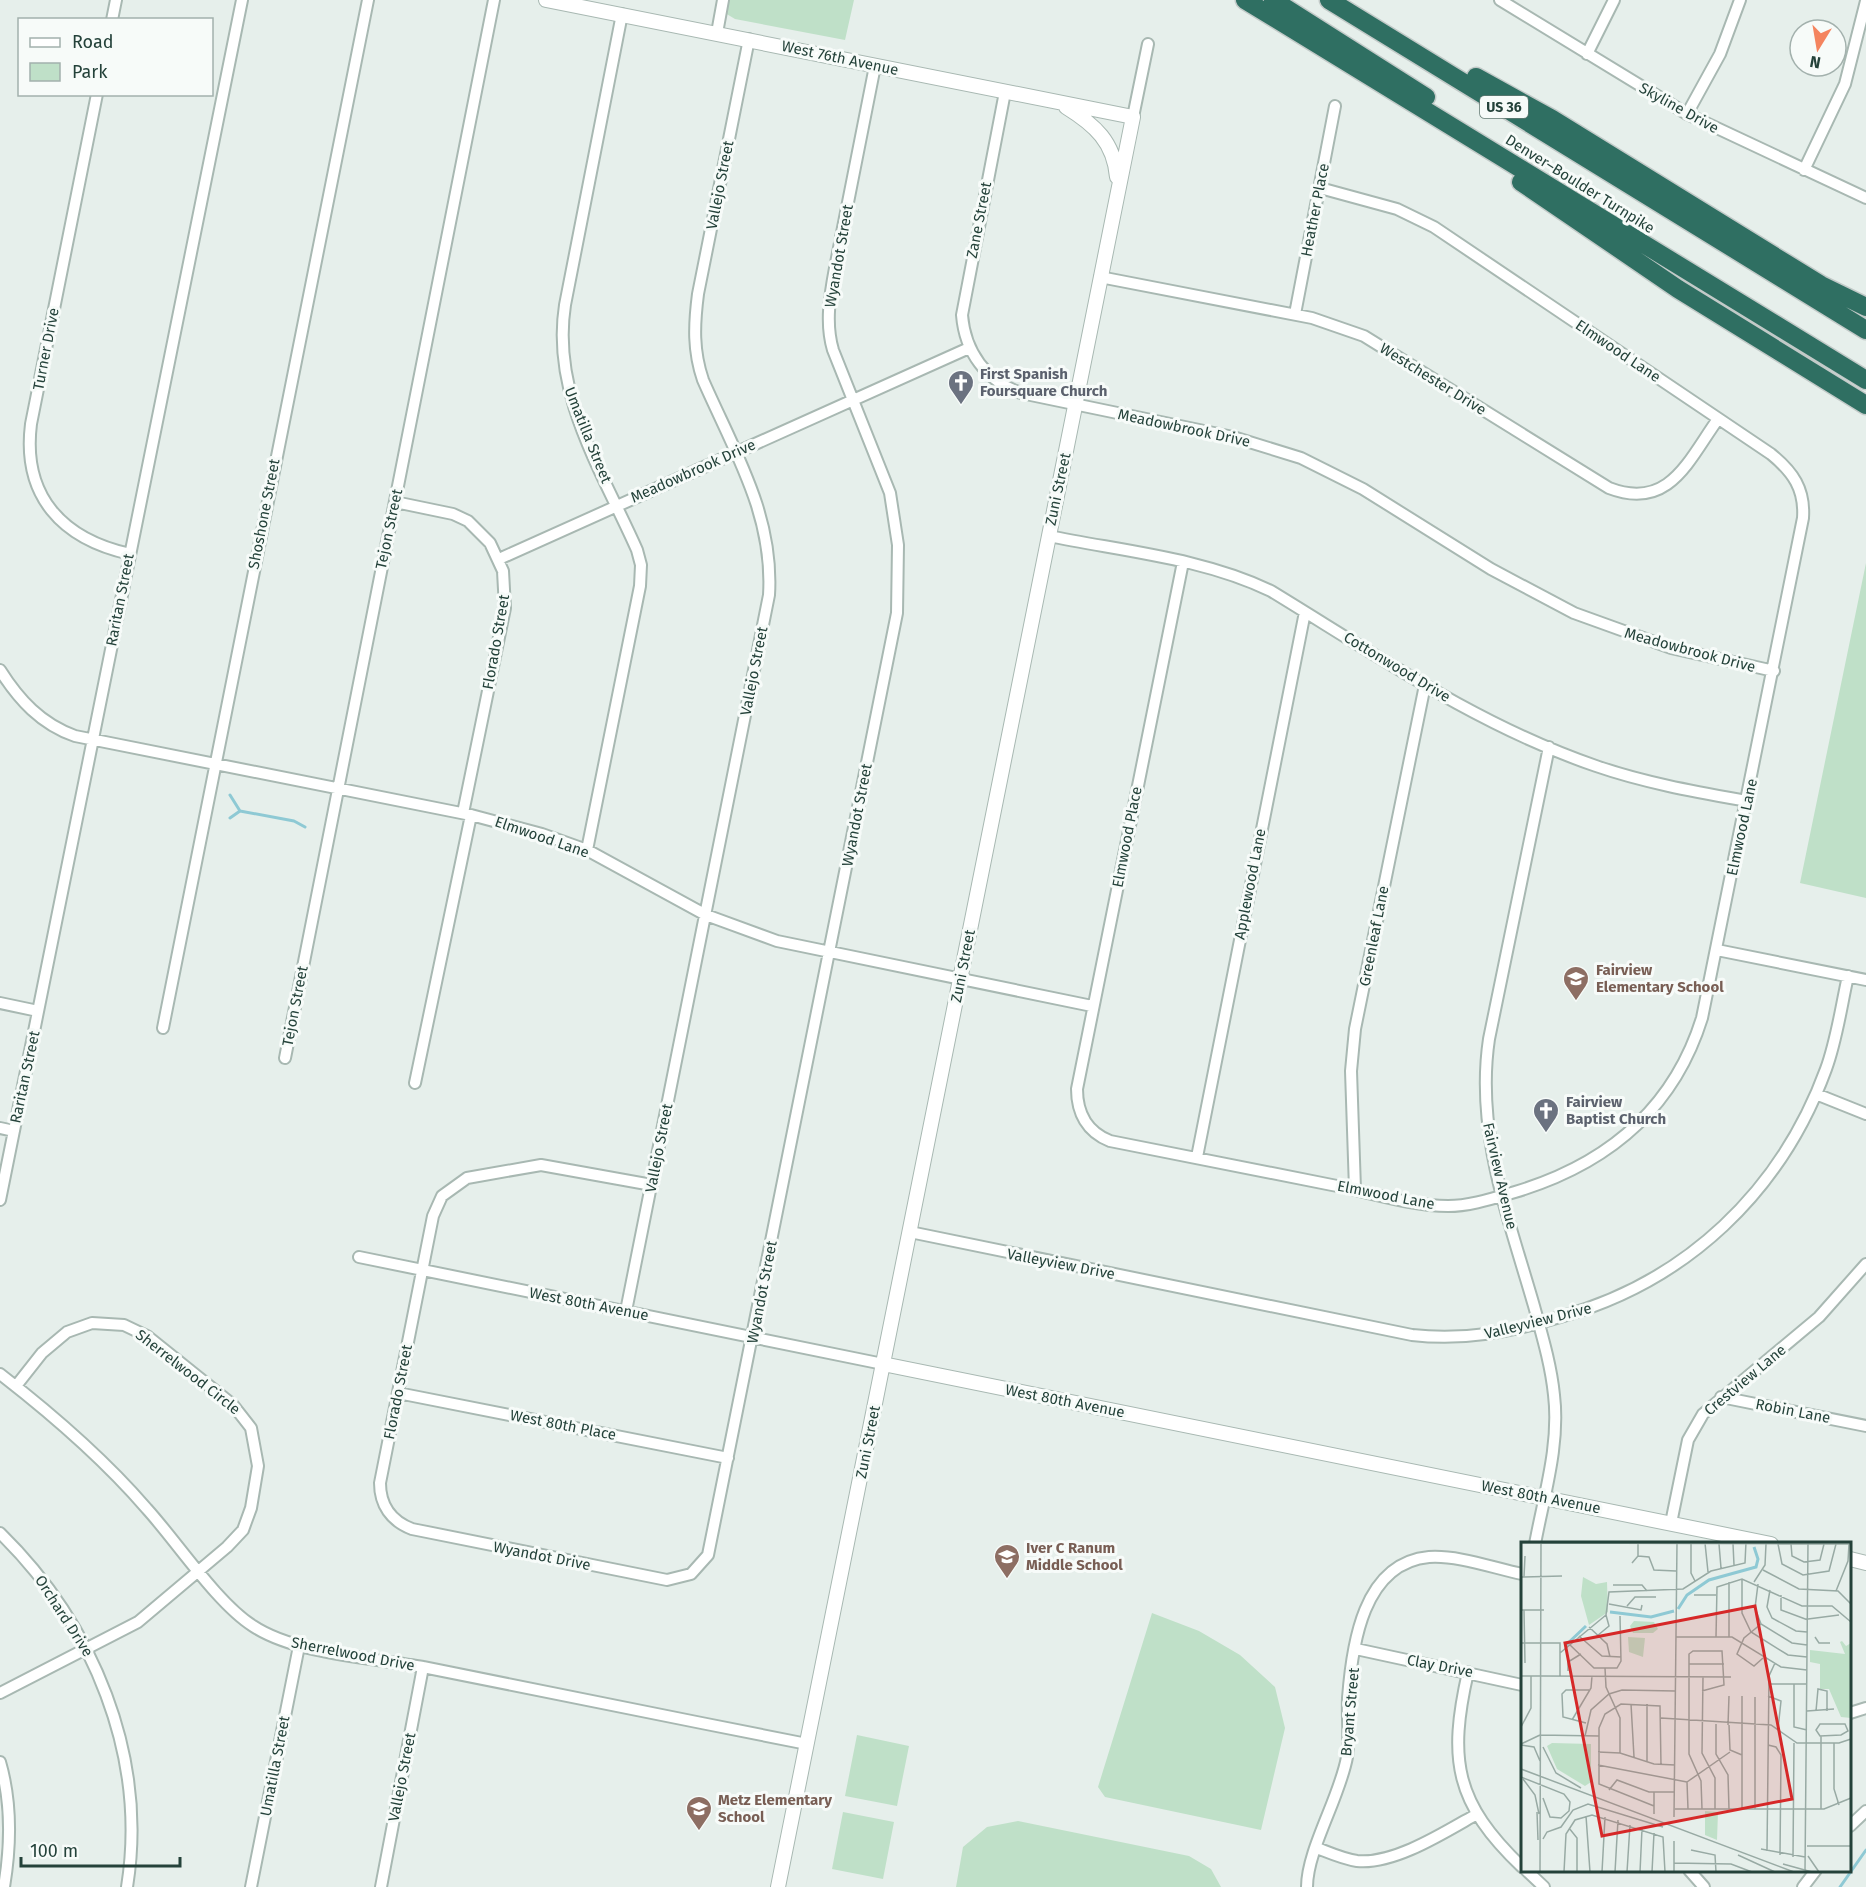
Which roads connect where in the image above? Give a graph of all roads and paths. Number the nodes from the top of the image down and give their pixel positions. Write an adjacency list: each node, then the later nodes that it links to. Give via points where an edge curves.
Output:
1 (116, 0): 16 (street)
2 (242, 0): 52 (street, Raritan Street)
3 (368, 0): 61 (street, Shoshone Street)
4 (494, 0): 49 (street, Tejon Street)
5 (546, 0): 15 (street, West 76th Avenue)
6 (723, 0): 17 (street)
7 (1245, 0): 21 (highway, Denver–Boulder Turnpike / US 36)
8 (1274, 0): 34 (highway, via 1508,150)
9 (1329, 0): 33 (highway, Denver–Boulder Turnpike / US 36)
10 (1335, 0): 36 (highway, via 1525,103 1821,285)
11 (1500, 0): 20 (street, Skyline Drive)
12 (1614, 0): 20 (street)
13 (1740, 0): 27 (street, via 1720,54)
14 (1866, 1): 29 (street, via 1845,84)
15 (622, 14): 17 (street, West 76th Avenue); 50 (street, Umatilla Street, via 565,305 561,345 570,400)
16 (112, 18)
17 (717, 33): 18 (street, West 76th Avenue)
18 (749, 39): 22 (street, West 76th Avenue); 48 (street, Vallejo Street, via 698,294 694,332 703,380)
19 (1148, 44): 28 (street, Zuni Street)
20 (1587, 54): 27 (street, Skyline Drive)
21 (1349, 64): 34 (highway, Denver–Boulder Turnpike / US 36); 41 (highway, via 1651,271)
22 (875, 66): 23 (street, West 76th Avenue); 43 (street, Wyandot Street, via 828,316 831,342)
23 (1005, 92): 25 (street, West 76th Avenue); 40 (street, Zane Street, via 962,307)
24 (97, 96): 52 (street, Turner Drive, via 29,450 34,477 59,518 84,540)
25 (1060, 102): 28 (street, West 76th Avenue); 31 (street, via 1103,134 1114,159)
26 (1335, 106): 30 (street, Heather Place)
27 (1688, 114): 29 (street, Skyline Drive)
28 (1133, 117): 31 (street, Zuni Street)
29 (1804, 170): 32 (street, Skyline Drive)
30 (1320, 188): 37 (street, Heather Place); 47 (street, Elmwood Lane, via 1397,209 1434,227)
31 (1118, 193): 35 (street, Zuni Street)
32 (1866, 198)
33 (1678, 214): 38 (highway, Denver–Boulder Turnpike / US 36); 39 (highway)
34 (1636, 239): 42 (highway, Denver–Boulder Turnpike / US 36)
35 (1100, 277): 37 (street, Westchester Drive); 44 (street, Zuni Street)
36 (1866, 307)
37 (1294, 314): 47 (street, Westchester Drive, via 1364,336 1620,493 1644,495 1668,486)
38 (1866, 330)
39 (1866, 340)
40 (969, 348): 43 (street, Meadowbrook Drive); 44 (street, Meadowbrook Drive, via 998,382 1022,393)
41 (1815, 375): 45 (highway); 46 (highway)
42 (1866, 380)
43 (852, 399): 48 (street, Meadowbrook Drive); 68 (street, Wyandot Street, via 890,493 897,529 899,578 890,652)
44 (1075, 405): 51 (street, Zuni Street); 56 (street, Meadowbrook Drive, via 1233,437 1301,458 1363,489 1491,569 1574,614 1671,648)
45 (1866, 405)
46 (1866, 412)
47 (1718, 419): 56 (street, Elmwood Lane, via 1785,466 1797,480 1803,500 1803,518)
48 (734, 452): 50 (street, Meadowbrook Drive); 66 (street, Vallejo Street, via 763,519 771,577)
49 (395, 502): 53 (street, Florado Street, via 460,516 478,528); 62 (street, Tejon Street)
50 (617, 505): 53 (street, Meadowbrook Drive); 65 (street, Umatilla Street, via 639,558 641,578)
51 (1049, 536): 54 (street, Cottonwood Drive); 70 (street, Zuni Street)
52 (130, 554): 59 (street, Raritan Street)
53 (499, 559): 64 (street, Florado Street, via 505,608)
54 (1183, 562): 55 (street, Cottonwood Drive, via 1247,579); 73 (street, Elmwood Place)
55 (1305, 612): 58 (street, Cottonwood Drive); 83 (street, Applewood Lane)
56 (1774, 671): 63 (street, Elmwood Lane)
57 (2, 677): 59 (street, Elmwood Lane, via 40,718 64,732)
58 (1425, 685): 60 (street, Cottonwood Drive); 85 (street, Greenleaf Lane, via 1355,1029 1351,1071)
59 (93, 740): 61 (street, Elmwood Lane); 74 (street, Raritan Street)
60 (1549, 747): 63 (street, Cottonwood Drive, via 1624,775); 86 (street, Fairview Avenue, via 1486,1059 1484,1106)
61 (214, 764): 62 (street, Elmwood Lane); 75 (street, Shoshone Street)
62 (336, 789): 64 (street, Elmwood Lane); 76 (street, Tejon Street)
63 (1747, 801): 67 (street, Elmwood Lane)
64 (467, 814): 65 (street, Elmwood Lane); 77 (street, Florado Street)
65 (587, 850): 66 (street, Elmwood Lane)
66 (706, 915): 68 (street, Elmwood Lane, via 777,941); 84 (street, Vallejo Street)
67 (1717, 950): 69 (street); 86 (street, Elmwood Lane, via 1698,1030 1681,1068 1658,1102 1633,1129 1596,1158 1559,1177)
68 (830, 953): 70 (street, Elmwood Lane); 94 (street, Wyandot Street)
69 (1848, 976): 71 (street); 78 (street, Valleyview Drive, via 1833,1046)
70 (960, 980): 73 (street, Elmwood Lane); 88 (street, Zuni Street)
71 (1866, 980)
72 (0, 1003): 74 (street)
73 (1092, 1006): 79 (street, Elmwood Place, via 1077,1089)
74 (38, 1011): 82 (street, Raritan Street)
75 (163, 1028)
76 (285, 1058)
77 (416, 1083)
78 (1816, 1094): 80 (street); 93 (street, Valleyview Drive, via 1763,1185 1698,1250 1619,1297)
79 (1080, 1112): 83 (street, Elmwood Lane, via 1093,1131 1110,1141)
80 (1866, 1114)
81 (0, 1128): 82 (street)
82 (14, 1131): 87 (street, Raritan Street)
83 (1197, 1157): 85 (street, Elmwood Lane)
84 (652, 1185): 91 (street, via 549,1165 467,1178 447,1191 438,1205); 92 (street, Vallejo Street)
85 (1355, 1189): 86 (street, Elmwood Lane, via 1446,1206)
86 (1502, 1196): 93 (street, Fairview Avenue)
87 (0, 1200)
88 (910, 1232): 93 (street, Valleyview Drive, via 1412,1335 1485,1336); 95 (street, Zuni Street)
89 (359, 1257): 91 (street, West 80th Avenue)
90 (1866, 1264): 99 (street, Crestview Lane, via 1812,1323)
91 (422, 1270): 92 (street, West 80th Avenue); 98 (street, Florado Street)
92 (627, 1311): 94 (street, West 80th Avenue)
93 (1539, 1324): 102 (street, Fairview Avenue, via 1555,1407 1554,1448)
94 (753, 1338): 95 (street, West 80th Avenue); 101 (street, Wyandot Street)
95 (884, 1364): 102 (street, West 80th Avenue); 122 (street, Zuni Street)
96 (0, 1374): 97 (street, Sherrelwood Drive)
97 (16, 1386): 111 (street, Sherrelwood Drive, via 102,1460); 111 (street, Sherrelwood Circle, via 42,1353 67,1332 109,1322 137,1330 233,1405 251,1428 258,1454 251,1508 239,1536)
98 (398, 1393): 101 (street, West 80th Place); 103 (street, Florado Street, via 380,1483)
99 (1720, 1397): 100 (street, Robin Lane); 104 (street, Crestview Lane, via 1703,1414 1688,1440)
100 (1866, 1426)
101 (728, 1458): 110 (street, Wyandot Street, via 711,1547)
102 (1544, 1498): 104 (street, West 80th Avenue); 106 (street, Fairview Avenue)
103 (388, 1512): 110 (street, Wyandot Drive, via 412,1529 658,1579 683,1578)
104 (1671, 1523): 107 (street, West 80th Avenue)
105 (0, 1533): 114 (street, Orchard Drive, via 45,1582)
106 (1535, 1542)
107 (1761, 1542)
108 (1851, 1559): 109 (street)
109 (1866, 1563)
110 (699, 1568)
111 (199, 1570): 113 (street, Sherrelwood Drive, via 247,1622 274,1638); 114 (street, Sherrelwood Circle, via 138,1622)
112 (1521, 1574): 115 (street, Bryant Street, via 1443,1557 1403,1564 1388,1575 1368,1601)
113 (299, 1646): 116 (street, Sherrelwood Drive); 134 (street, Umatilla Street)
114 (88, 1649): 119 (street, Sherrelwood Circle); 133 (street, Orchard Drive, via 110,1700 124,1761 132,1850)
115 (1356, 1649): 117 (street, Clay Drive); 127 (street, Bryant Street, via 1348,1697 1348,1753)
116 (423, 1667): 122 (street, Sherrelwood Drive); 135 (street, Vallejo Street)
117 (1468, 1672): 118 (street, Clay Drive); 125 (street, via 1456,1736 1462,1777)
118 (1521, 1685)
119 (0, 1693)
120 (1866, 1708): 121 (street)
121 (1851, 1713)
122 (807, 1744): 136 (street, Zuni Street)
123 (0, 1762): 132 (street, via 8,1799 10,1841)
124 (1866, 1811): 126 (street)
125 (1477, 1814): 127 (street, via 1421,1844 1374,1860 1350,1860); 128 (street)
126 (1851, 1825)
127 (1317, 1848): 137 (street, Bryant Street)
128 (1521, 1866)
129 (1528, 1872): 138 (street)
130 (1691, 1872): 139 (street)
131 (1814, 1872): 140 (street)
132 (4, 1887)
133 (127, 1887)
134 (252, 1887)
135 (381, 1887)
136 (778, 1887)
137 (1307, 1887)
138 (1544, 1887)
139 (1704, 1887)
140 (1803, 1887)

